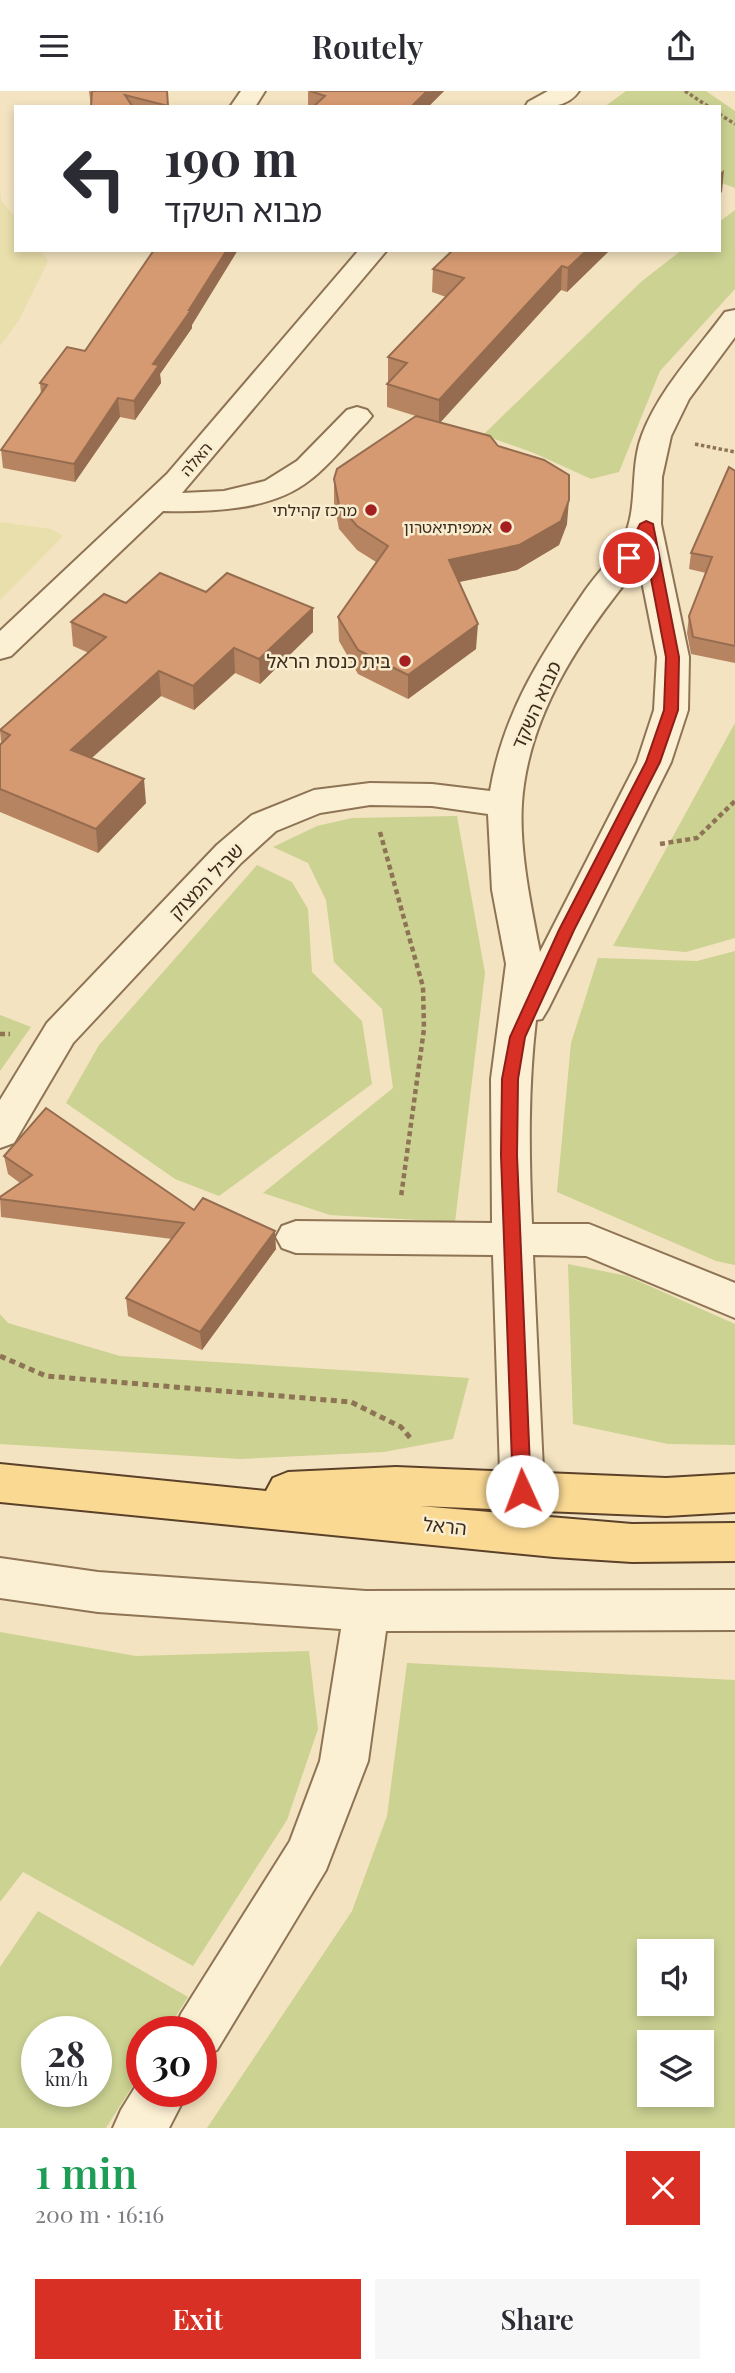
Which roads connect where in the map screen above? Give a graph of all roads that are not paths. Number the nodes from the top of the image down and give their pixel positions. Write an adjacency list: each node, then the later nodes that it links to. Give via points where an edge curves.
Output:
1 (566, 91): 2 (street)
2 (541, 105)
3 (372, 252): 6 (street, האלה)
4 (735, 318): 7 (street, מבוא השקד, via 675,398 656,436 647,477)
5 (357, 416): 6 (street, via 293,479 267,491 195,503)
6 (155, 502): 10 (street, האלה)
7 (646, 524): 8 (street, מבוא השקד, via 629,558); 9 (street, מבוא השקד)
8 (604, 589): 9 (street); 11 (street, מבוא השקד, via 533,702 513,754)
9 (660, 595): 12 (street, מבוא השקד, via 673,657 671,710 653,762 566,930)
10 (0, 649)
11 (505, 804): 12 (street, מבוא השקד, via 510,890 524,964); 13 (street, שביל המצוק, via 432,795 370,794 314,802 264,823 60,1033)
12 (517, 1037): 15 (street, מבוא השקד, via 510,1092)
13 (0, 1133)
14 (296, 1237): 15 (street)
15 (512, 1237): 16 (street, via 589,1240); 18 (street, מבוא השקד)
16 (735, 1301)
17 (0, 1483): 20 (main road, הראל)
18 (522, 1491): 19 (main road, הראל, via 666,1497); 20 (main road, הראל, via 396,1486); 21 (street, מבוא השקד)
19 (735, 1493)
20 (156, 1497): 21 (main road, הראל)
21 (524, 1534): 22 (main road, הראל, via 632,1543)
22 (735, 1542)
23 (0, 1578): 25 (street, via 98,1592)
24 (735, 1610): 25 (street)
25 (366, 1611): 26 (street, via 344,1761 309,1854)
26 (209, 2016)
27 (152, 2107): 28 (street)
28 (139, 2128)

